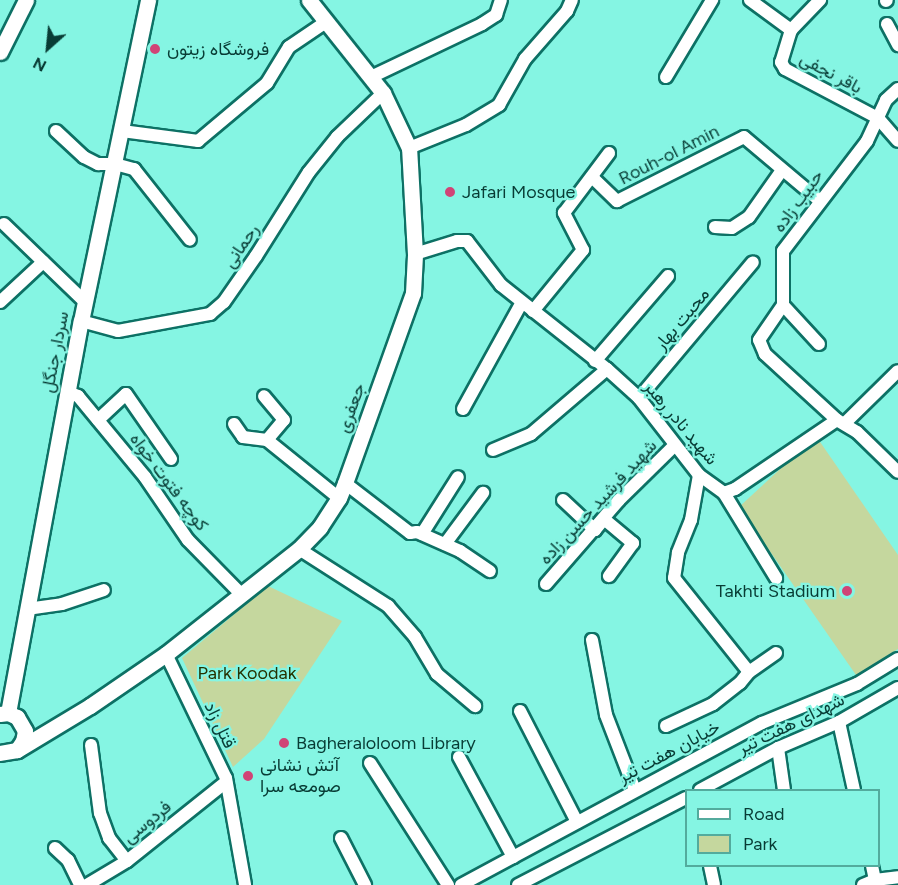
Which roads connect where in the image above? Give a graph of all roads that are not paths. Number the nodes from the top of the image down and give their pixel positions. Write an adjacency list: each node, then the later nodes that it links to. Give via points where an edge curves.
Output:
1 (26, 0): 13 (main road)
2 (148, 0): 20 (main road, سردار جنگل)
3 (309, 0): 9 (main road, جعفری)
4 (501, 0): 14 (street, via 496,15 482,24)
5 (572, 0): 22 (street, via 525,59 499,105 466,125)
6 (712, 0): 15 (street)
7 (750, 0): 11 (street, باقر نجفی)
8 (820, 0): 11 (street)
9 (326, 22): 14 (main road, جعفری); 20 (street, via 289,46 267,83 198,141)
10 (887, 24): 12 (street)
11 (791, 30): 18 (street, باقر نجفی, via 781,62 785,69)
12 (898, 45)
13 (0, 52)
14 (371, 77): 17 (main road, جعفری)
15 (666, 77)
16 (898, 89): 18 (street, حبیب زاده, via 886,100)
17 (383, 93): 22 (main road, جعفری); 40 (street, رحمانی, via 337,137 309,172 224,302 210,314 118,331)
18 (878, 118): 21 (street); 27 (street, حبیب زاده, via 867,141)
19 (56, 131): 24 (street, via 84,157 98,164)
20 (122, 131): 24 (main road, سردار جنگل)
21 (898, 141)
22 (410, 148): 31 (main road, جعفری)
23 (609, 153): 26 (street, Rouh-ol Amin)
24 (115, 164): 30 (street, via 134,169); 36 (main road, سردار جنگل)
25 (782, 170): 26 (street, Rouh-ol Amin, via 744,137 617,201); 27 (street, Rouh-ol Amin); 29 (street, via 749,217 732,228)
26 (592, 177): 39 (street, Rouh-ol Amin, via 564,213 583,250)
27 (819, 201): 38 (street, حبیب زاده, via 783,251)
28 (4, 224): 32 (street)
29 (715, 227)
30 (190, 240)
31 (415, 254): 37 (street, شهید نادر رهبر, via 467,241 501,285); 59 (main road, جعفری, via 413,293)
32 (43, 262): 35 (street); 36 (street)
33 (753, 262): 47 (street, محبت بهار)
34 (668, 276): 42 (street)
35 (0, 302)
36 (85, 302): 40 (main road, سردار جنگل)
37 (522, 302): 39 (street, شهید نادر رهبر); 48 (street)
38 (783, 305): 41 (street); 50 (street, via 759,340 765,354)
39 (533, 311): 42 (street, شهید نادر رهبر)
40 (81, 321): 45 (main road, سردار جنگل)
41 (819, 344)
42 (595, 361): 43 (street, شهید نادر رهبر)
43 (607, 369): 47 (street, شهید نادر رهبر); 54 (street, via 531,434)
44 (898, 371): 50 (street)
45 (68, 392): 49 (street, کوچه فتوت خواه, via 78,396); 75 (main road, سردار جنگل)
46 (264, 396): 52 (street, via 284,420)
47 (639, 398): 53 (street, شهید نادر رهبر)
48 (463, 409)
49 (98, 420): 55 (street, via 126,394); 74 (street, کوچه فتوت خواه, via 145,477 188,540)
50 (841, 421): 56 (street); 61 (street)
51 (234, 424): 52 (street, via 243,437)
52 (267, 440): 62 (street)
53 (675, 445): 57 (street, شهید نادر رهبر); 64 (street, شهید فرشید حسن زاده)
54 (493, 450)
55 (171, 459)
56 (898, 472)
57 (699, 476): 61 (street, شهید نادر رهبر); 80 (street, via 674,578)
58 (458, 477): 66 (street)
59 (345, 483): 62 (main road, جعفری); 66 (street, via 410,533)
60 (483, 493): 67 (street)
61 (724, 493): 71 (street)
62 (339, 498): 68 (main road, جعفری)
63 (563, 500): 65 (street)
64 (604, 519): 65 (street, شهید فرشید حسن زاده); 70 (street, via 633,543)
65 (595, 530): 72 (street, شهید فرشید حسن زاده)
66 (422, 534): 67 (street)
67 (445, 544): 69 (street)
68 (299, 549): 74 (main road, جعفری); 82 (street, via 388,606 415,637 437,674)
69 (490, 571)
70 (609, 576)
71 (776, 578)
72 (546, 584)
73 (104, 590): 75 (street, via 62,604)
74 (242, 595): 78 (main road, جعفری)
75 (27, 609): 84 (main road, سردار جنگل)
76 (592, 640): 95 (street, via 606,715)
77 (776, 653): 80 (street)
78 (166, 654): 86 (main road, جعفری); 94 (street, قتل زاد)
79 (898, 659): 95 (street, خیابان هفت تیر, via 857,684 762,723)
80 (749, 672): 87 (street, via 713,704)
81 (898, 688): 85 (street, شهدای هفت تیر)
82 (475, 706)
83 (520, 711): 100 (street)
84 (10, 716): 86 (main road); 90 (main road, سردار جنگل, via 25,736)
85 (839, 722): 89 (street, شهدای هفت تیر); 98 (street)
86 (56, 725): 90 (main road, جعفری)
87 (666, 726)
88 (91, 745): 104 (street, via 100,813 109,838)
89 (778, 748): 96 (street, شهدای هفت تیر); 97 (street)
90 (17, 750): 91 (main road)
91 (0, 753)
92 (459, 757): 103 (street)
93 (370, 762): 114 (street)
94 (226, 782): 104 (street, فردوسی); 112 (street, قتل زاد)
95 (635, 789): 100 (street, خیابان هفت تیر)
96 (702, 789)
97 (784, 789)
98 (854, 789)
99 (685, 799): 109 (street)
100 (576, 822): 103 (street, خیابان هفت تیر)
101 (341, 837): 113 (street)
102 (55, 848): 110 (street, via 68,860)
103 (513, 857): 115 (street, خیابان هفت تیر)
104 (127, 861): 111 (street, فردوسی)
105 (710, 867): 116 (street)
106 (872, 867): 108 (street)
107 (898, 877): 108 (street)
108 (875, 880): 117 (street)
109 (523, 884)
110 (80, 885)
111 (87, 885)
112 (245, 885)
113 (365, 885)
114 (448, 885)
115 (461, 885)
116 (714, 885)
117 (863, 885)

